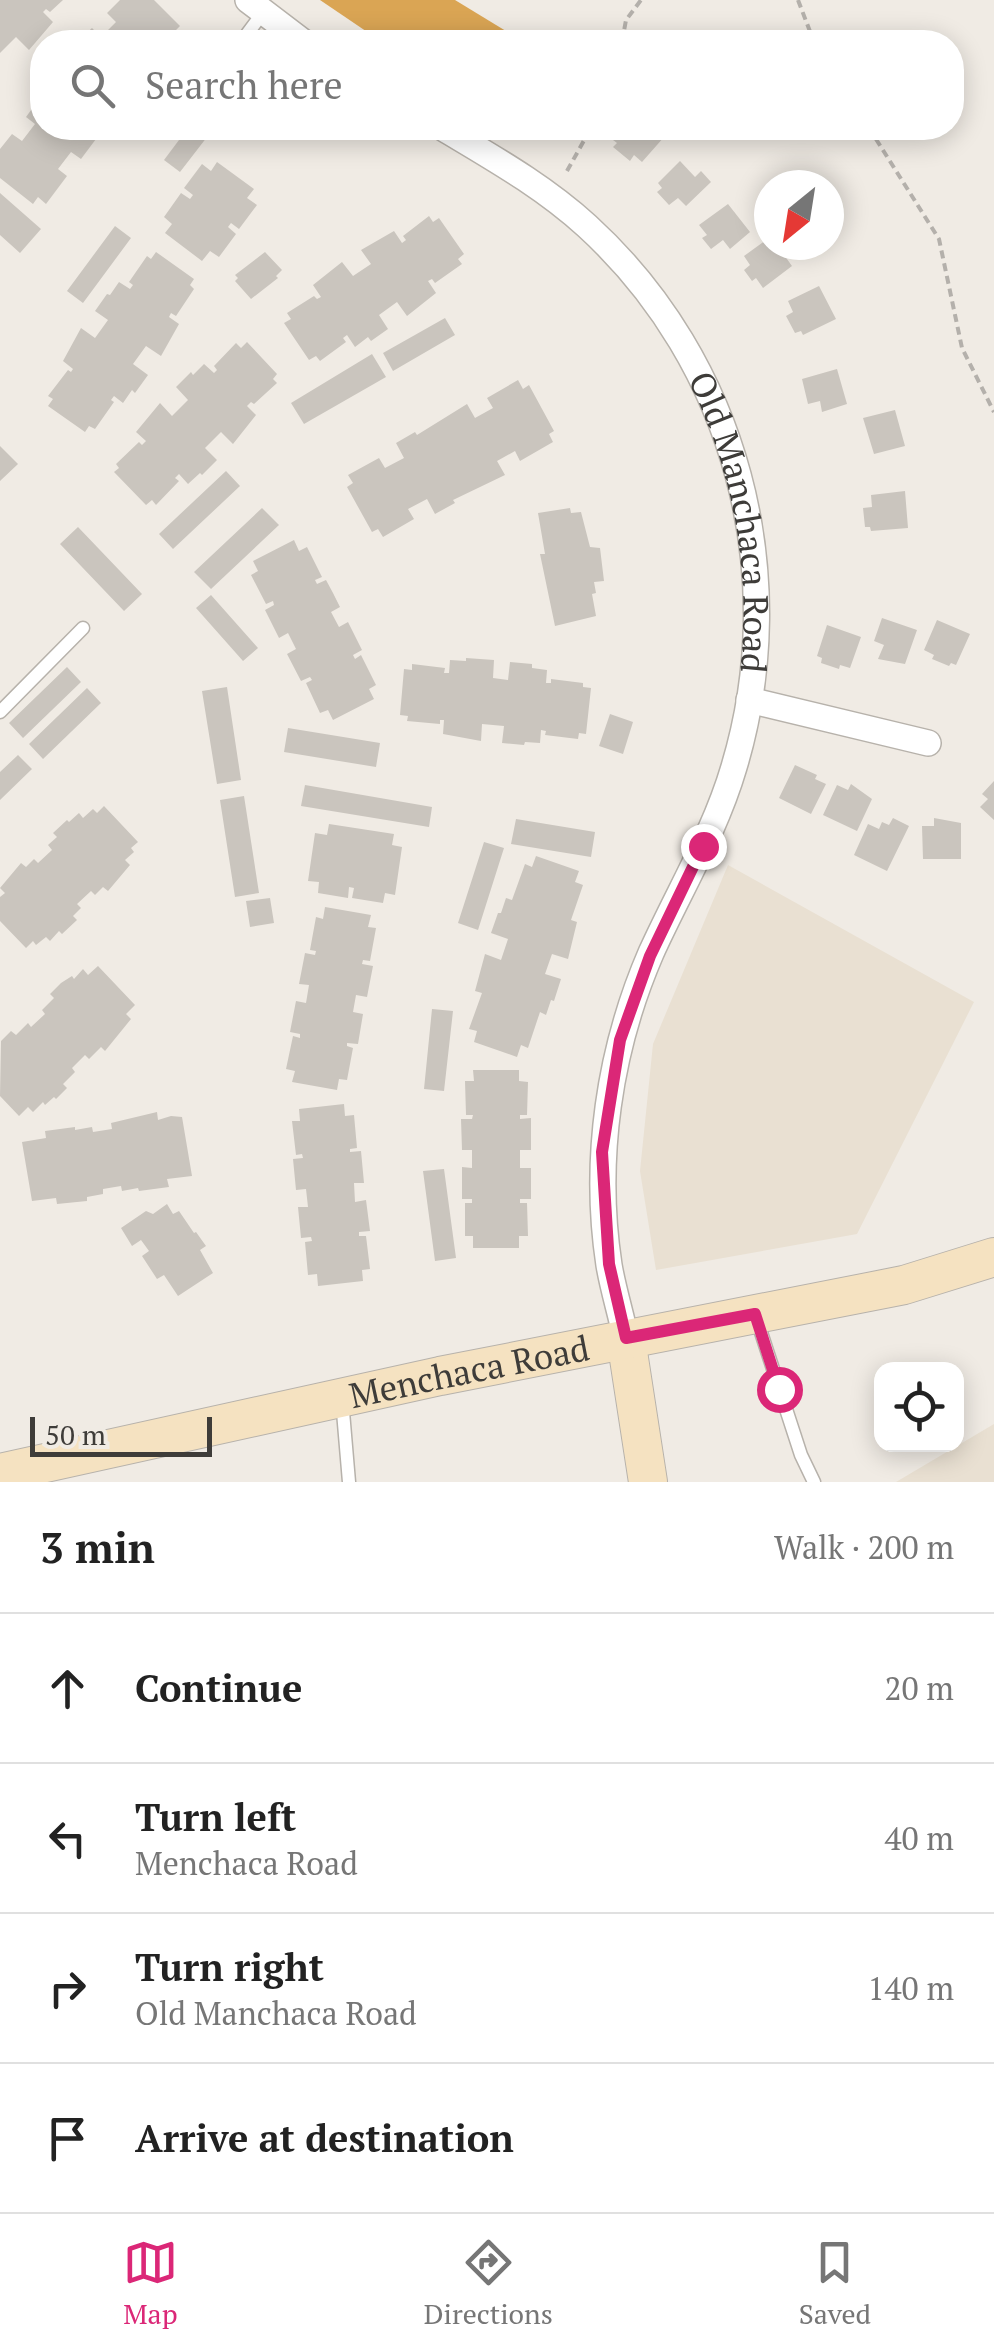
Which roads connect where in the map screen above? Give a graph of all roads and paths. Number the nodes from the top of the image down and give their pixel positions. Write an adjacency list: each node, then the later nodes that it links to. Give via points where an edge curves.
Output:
1 (641, 0): 5 (path)
2 (798, 0): 6 (path)
3 (255, 7): 4 (street)
4 (287, 30)
5 (624, 30)
6 (809, 30)
7 (463, 140): 13 (street, Old Manchaca Road, via 586,226 648,293 700,376 738,469 750,520 759,609)
8 (585, 140): 10 (path)
9 (877, 140): 11 (path, via 939,239 962,348)
10 (568, 171)
11 (994, 412)
12 (83, 628): 14 (lane)
13 (749, 700): 15 (street); 18 (street, Old Manchaca Road, via 722,801 650,956 620,1040 602,1152 609,1264)
14 (0, 712)
15 (928, 743)
16 (994, 1257): 17 (main road, Menchaca Road, via 904,1286)
17 (755, 1314): 18 (main road, Menchaca Road); 23 (lane)
18 (626, 1338): 19 (main road, Menchaca Road); 22 (main road, Old Manchaca Road)
19 (342, 1399): 20 (main road, Menchaca Road); 21 (lane)
20 (12, 1475)
21 (349, 1482)
22 (648, 1482)
23 (814, 1482)

